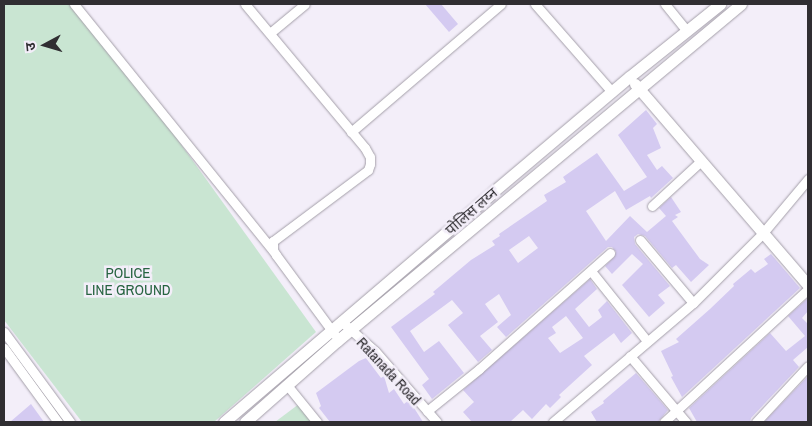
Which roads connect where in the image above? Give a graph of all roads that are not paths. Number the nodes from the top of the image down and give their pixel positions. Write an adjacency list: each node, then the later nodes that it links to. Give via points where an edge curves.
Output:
1 (74, 4): 21 (street)
2 (246, 4): 10 (street)
3 (305, 4): 10 (street)
4 (500, 4): 14 (street)
5 (535, 4): 13 (street)
6 (665, 4): 9 (street)
7 (720, 4): 9 (street, पोलिस लय्न)
8 (741, 4): 12 (street)
9 (687, 31): 11 (street, पोलिस लय्न)
10 (270, 33): 14 (street)
11 (629, 76): 12 (street); 13 (street, पोलिस लय्न)
12 (639, 89): 15 (street); 28 (street)
13 (612, 92): 26 (street, पोलिस लय्न)
14 (351, 132): 21 (street, via 370,157 368,170 273,241)
15 (701, 161): 17 (street); 18 (street)
16 (808, 178): 18 (street)
17 (652, 206)
18 (762, 234): 23 (street); 25 (street)
19 (640, 240): 25 (street)
20 (610, 253): 22 (street)
21 (276, 255): 27 (street)
22 (591, 272): 31 (street); 36 (street)
23 (808, 285)
24 (808, 289): 37 (street)
25 (693, 303): 31 (street)
26 (340, 321): 27 (street, पोलिस लय्न); 28 (street, Ratanada Road)
27 (330, 330): 30 (street); 40 (street, पोलिस लय्न)
28 (350, 330): 30 (street); 36 (street, Ratanada Road, via 375,351)
29 (4, 332): 39 (street)
30 (339, 339): 35 (street)
31 (647, 341): 33 (street)
32 (4, 348): 38 (street)
33 (630, 356): 37 (street); 44 (street)
34 (808, 366): 47 (street)
35 (288, 385): 41 (street); 42 (street)
36 (427, 411): 43 (street, Ratanada Road)
37 (677, 411): 45 (street); 46 (street)
38 (58, 422)
39 (70, 422)
40 (224, 422)
41 (245, 422)
42 (317, 422)
43 (437, 422)
44 (553, 422)
45 (664, 422)
46 (686, 422)
47 (756, 422)

